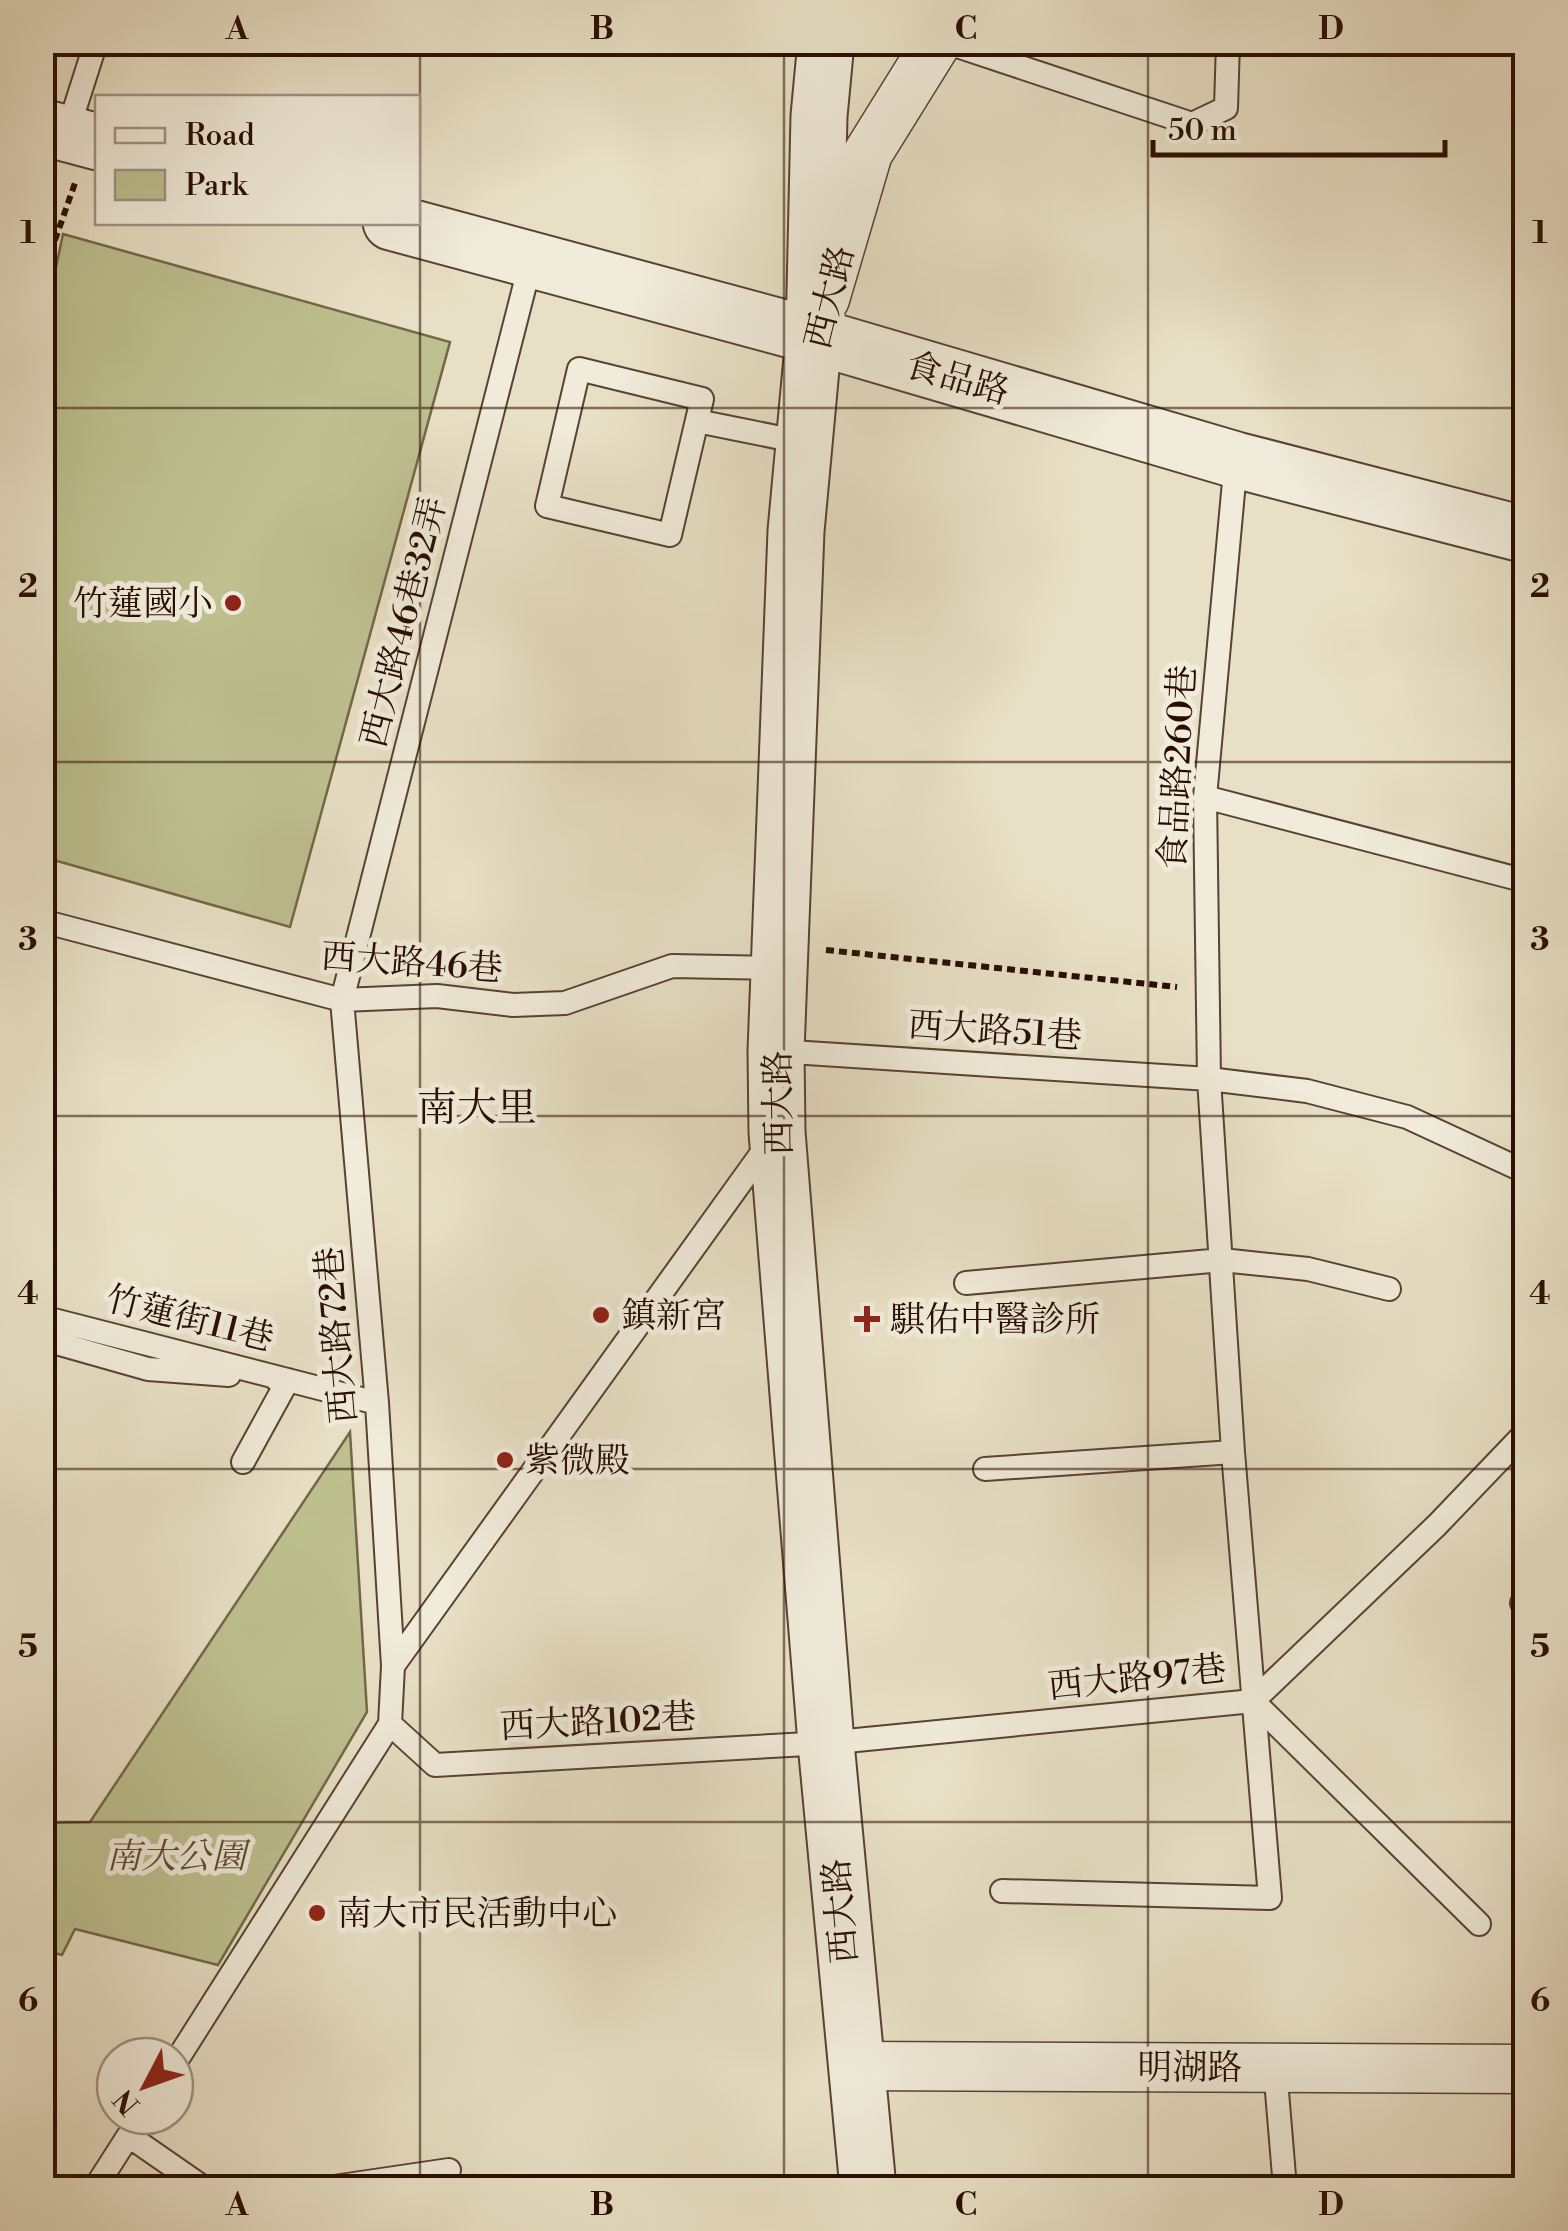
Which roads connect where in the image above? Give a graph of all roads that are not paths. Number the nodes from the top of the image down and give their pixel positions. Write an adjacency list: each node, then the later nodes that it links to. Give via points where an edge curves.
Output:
1 (96, 42): 8 (lane)
2 (826, 42): 11 (street)
3 (937, 42): 11 (street, 西大路, via 868,153)
4 (945, 42): 5 (lane, via 1192,124 1226,108)
5 (1228, 42)
6 (1502, 42): 7 (lane)
7 (1526, 47)
8 (74, 135)
9 (401, 225): 10 (street, 食品路)
10 (531, 261): 11 (street, 食品路); 20 (lane, 西大路46巷32弄)
11 (814, 336): 13 (street, 西大路); 14 (street, 食品路)
12 (696, 421): 12 (lane, via 702,399 579,369 547,506 670,536); 13 (lane)
13 (806, 443): 19 (street, 西大路, via 796,531)
14 (1236, 460): 15 (street, 食品路); 16 (lane, 食品路260巷)
15 (1526, 536)
16 (1206, 797): 17 (lane); 22 (lane, 食品路260巷)
17 (1526, 881)
18 (42, 921): 20 (lane, 西大路46巷)
19 (780, 956): 20 (lane, 西大路46巷, via 672,966 565,1003 437,996); 21 (street, 西大路)
20 (342, 1000): 31 (lane, 西大路72巷)
21 (776, 1051): 22 (lane, 西大路51巷); 23 (street, 西大路)
22 (1209, 1078): 24 (lane, 西大路51巷, via 1307,1091 1407,1117); 25 (lane, 食品路260巷)
23 (777, 1132): 36 (lane); 39 (street, 西大路)
24 (1526, 1172)
25 (1222, 1260): 26 (lane); 27 (lane); 33 (lane, 食品路260巷)
26 (966, 1283)
27 (1389, 1289)
28 (42, 1317): 30 (lane, 竹蓮街11巷)
29 (42, 1338): 30 (lane, via 148,1369)
30 (288, 1380): 31 (lane, 竹蓮街11巷); 34 (lane)
31 (378, 1403): 36 (lane, 西大路72巷)
32 (1526, 1432): 37 (lane, 西大路97巷)
33 (1233, 1452): 35 (lane); 37 (lane, 食品路260巷)
34 (243, 1462)
35 (985, 1469)
36 (394, 1666): 38 (lane, 西大路72巷)
37 (1253, 1701): 39 (lane, 西大路97巷); 40 (lane, 食品路260巷, via 1270,1898); 41 (lane)
38 (390, 1724): 39 (lane, 西大路102巷, via 435,1765); 42 (lane, 西大路72巷)
39 (826, 1743): 43 (street, 西大路)
40 (1002, 1891)
41 (1479, 1924)
42 (192, 2036)
43 (854, 2066): 44 (street, 明湖路); 52 (street, 西大路)
44 (1274, 2068): 45 (street, 明湖路); 53 (lane)
45 (1526, 2068)
46 (129, 2136): 49 (lane)
47 (146, 2136): 50 (lane)
48 (449, 2170): 51 (lane)
49 (95, 2188)
50 (204, 2188)
51 (327, 2188)
52 (868, 2188)
53 (1285, 2188)

